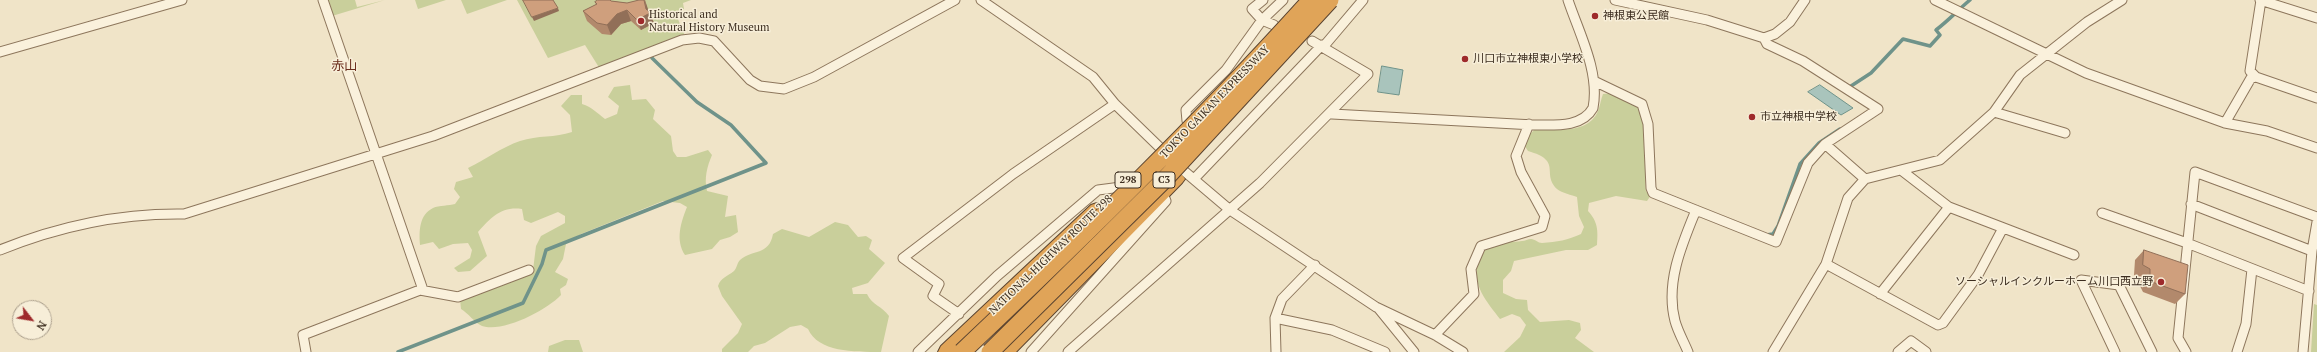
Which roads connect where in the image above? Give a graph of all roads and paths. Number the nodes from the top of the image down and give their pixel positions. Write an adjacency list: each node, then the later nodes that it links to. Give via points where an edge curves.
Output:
1 (182, 0): 25 (street)
2 (323, 0): 41 (street)
3 (955, 0): 41 (street, via 814,77 784,89 760,86 750,80 720,45 699,38 666,46 433,136)
4 (981, 0): 31 (street, via 1093,77)
5 (1263, 0): 20 (street, via 1252,9)
6 (1283, 0): 20 (street)
7 (1301, 0): 34 (highway, NATIONAL HIGHWAY ROUTE 298 / 298)
8 (1311, 0): 77 (highway, TOKYO GAIKAN EXPRESSWAY / C3, bridge, via 1184,136)
9 (1330, 0): 29 (highway, TOKYO GAIKAN EXPRESSWAY / C3, bridge)
10 (1339, 0): 43 (highway)
11 (1344, 0): 29 (highway, bridge)
12 (1363, 0): 24 (street)
13 (1568, 0): 28 (street)
14 (1615, 0): 22 (street, via 1707,20)
15 (1805, 0): 22 (street, via 1790,22 1775,34)
16 (1935, 0): 26 (street)
17 (2122, 0): 26 (street, via 2087,22)
18 (2260, 0): 19 (street); 27 (street, via 2250,71)
19 (2317, 18)
20 (1262, 20): 21 (street); 34 (street, via 1226,70 1186,110)
21 (1274, 25)
22 (1764, 38): 38 (street, via 1767,44 1803,61 1878,109)
23 (1312, 41): 24 (street)
24 (1323, 46): 33 (street, via 1368,74); 43 (street)
25 (0, 52)
26 (2046, 55): 32 (street, via 2020,75); 35 (street, via 2094,76)
27 (2256, 77): 30 (street); 35 (street, via 2251,78)
28 (1594, 81): 36 (street, via 1596,97 1591,113 1574,122); 50 (street, via 1642,104 1648,124 1650,188 1653,193)
29 (1249, 90): 78 (highway, TOKYO GAIKAN EXPRESSWAY / C3, bridge, via 1120,225)
30 (2317, 98)
31 (1115, 104): 39 (street); 69 (street, via 1013,174 903,258 939,284 933,296)
32 (1994, 112): 37 (street); 42 (street, via 1940,160)
33 (1332, 114): 36 (street); 49 (street)
34 (1187, 122): 39 (highway, NATIONAL HIGHWAY ROUTE 298 / 298)
35 (2225, 123): 40 (street, via 2267,131)
36 (1529, 124): 71 (street, via 1516,156 1521,172 1545,216 1545,221 1542,227 1481,246 1471,269 1474,294)
37 (2065, 133)
38 (1825, 144): 44 (street); 50 (street, via 1817,150 1805,167 1794,202 1776,242)
39 (1161, 148): 43 (street); 45 (highway, NATIONAL HIGHWAY ROUTE 298 / 298)
40 (2317, 148)
41 (377, 153): 57 (street, via 184,214 147,213 114,218 33,238); 64 (street, via 420,280)
42 (1901, 170): 44 (street); 48 (street)
43 (1189, 175): 46 (highway); 49 (street)
44 (1865, 179): 60 (street, via 1848,198)
45 (1121, 187): 55 (highway, NATIONAL HIGHWAY ROUTE 298 / 298); 69 (street, via 1098,190 997,276)
46 (1163, 193): 67 (highway); 72 (street, via 1166,201)
47 (2191, 204): 52 (street, via 2195,172); 56 (street); 58 (street)
48 (1949, 207): 54 (street); 66 (street)
49 (1230, 210): 61 (street); 81 (street)
50 (1696, 210): 86 (street, via 1677,257 1671,289 1674,319)
51 (2102, 213): 56 (street)
52 (2317, 217)
53 (2317, 222): 58 (street)
54 (2003, 228): 59 (street); 66 (street, via 1978,275 1943,323 1935,325)
55 (1075, 232): 75 (highway); 76 (highway, NATIONAL HIGHWAY ROUTE 298 / 298)
56 (2187, 243): 62 (street); 92 (street, via 2178,338)
57 (0, 250)
58 (2312, 251): 65 (street)
59 (2074, 256)
60 (1826, 264): 66 (street); 87 (street)
61 (1315, 265): 68 (street); 70 (street, via 1282,299)
62 (2252, 269): 65 (street); 93 (street, via 2246,324)
63 (529, 270): 64 (street, via 458,297)
64 (420, 290): 73 (street, via 303,335)
65 (2309, 291): 94 (street)
66 (1880, 294)
67 (1060, 297): 79 (highway); 80 (highway)
68 (1376, 307): 71 (street); 84 (street)
69 (959, 314): 74 (street)
70 (1275, 318): 82 (street); 83 (street, via 1311,323 1334,330)
71 (1435, 335): 85 (street)
72 (1037, 351)
73 (306, 352)
74 (918, 352)
75 (939, 352)
76 (948, 352)
77 (962, 352)
78 (990, 352)
79 (1004, 352)
80 (1010, 352)
81 (1068, 352)
82 (1276, 352)
83 (1385, 352)
84 (1414, 352)
85 (1463, 352)
86 (1688, 352)
87 (1772, 352)
88 (1898, 352): 89 (street, via 1911,341)
89 (1926, 352)
90 (2115, 352): 91 (street, via 2081,280 2119,285)
91 (2152, 352)
92 (2186, 352)
93 (2237, 352)
94 (2303, 352)

